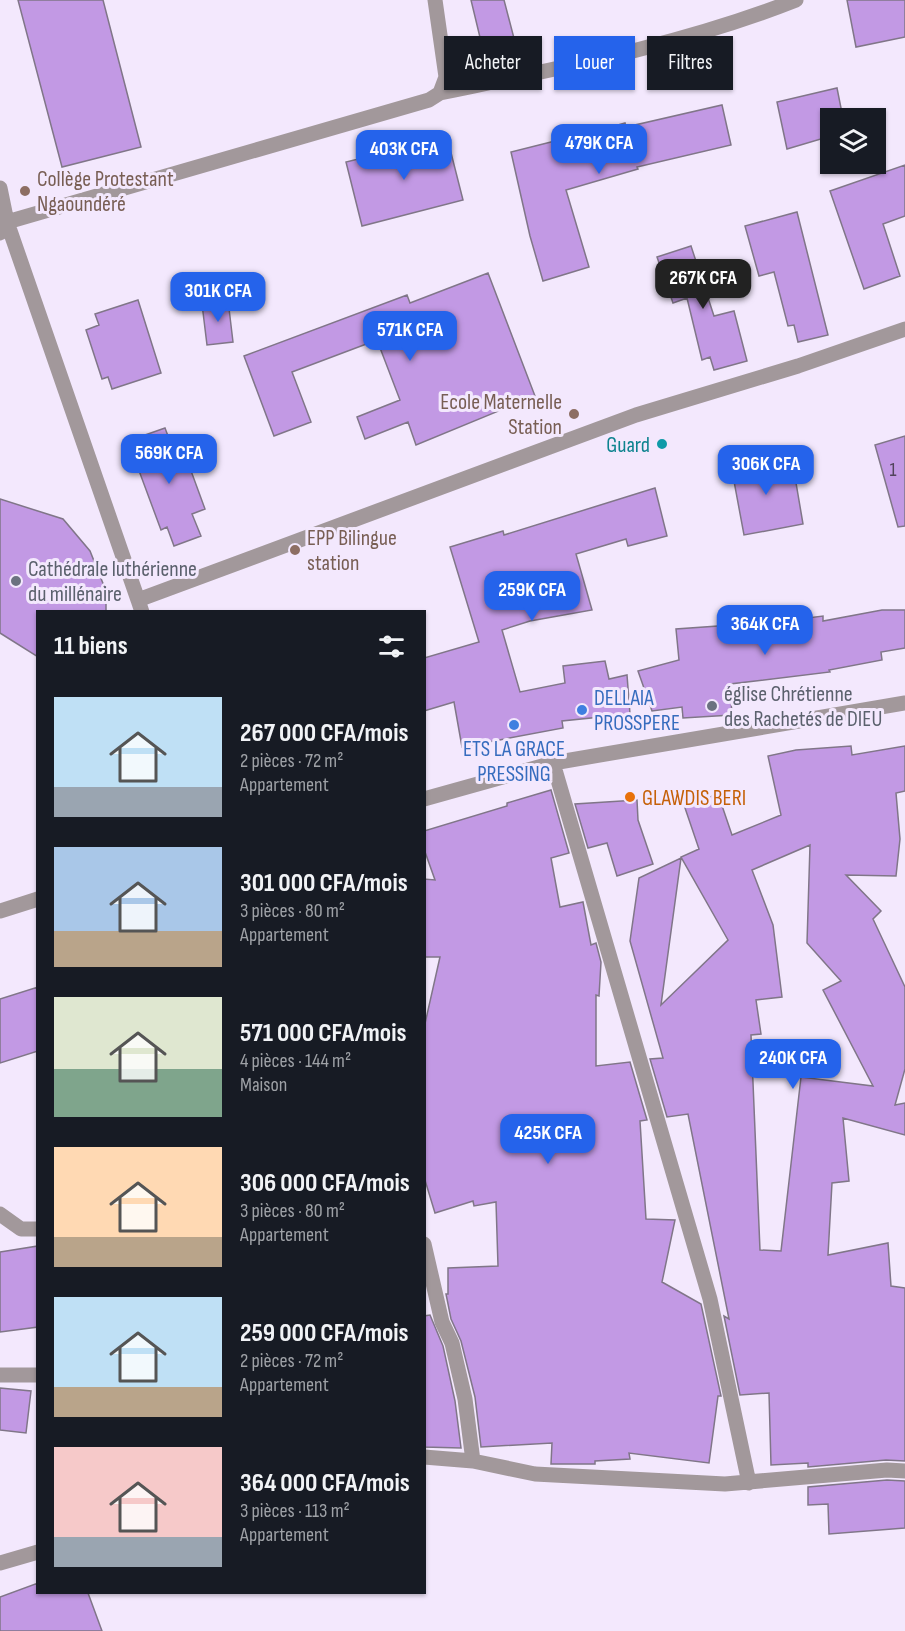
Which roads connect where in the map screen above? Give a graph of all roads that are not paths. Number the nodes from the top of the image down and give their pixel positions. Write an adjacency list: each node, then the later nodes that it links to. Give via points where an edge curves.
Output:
1 (435, 0): 3 (street, via 446,77)
2 (796, 0): 3 (street, via 682,39)
3 (440, 93): 5 (street, via 429,100)
4 (0, 188): 5 (street)
5 (4, 227): 7 (street)
6 (905, 329): 7 (street, via 636,415)
7 (140, 606)
8 (905, 703): 9 (street)
9 (553, 763): 10 (street); 21 (street, via 710,1299)
10 (426, 798)
11 (36, 900): 12 (street)
12 (0, 911)
13 (0, 1214): 14 (street, via 21,1229)
14 (36, 1229)
15 (426, 1253): 19 (street, via 465,1399)
16 (0, 1375): 17 (street)
17 (36, 1375)
18 (426, 1457): 19 (street)
19 (472, 1461): 21 (street, via 535,1474)
20 (905, 1471): 21 (street)
21 (749, 1482)
22 (36, 1553): 23 (street)
23 (0, 1563)

